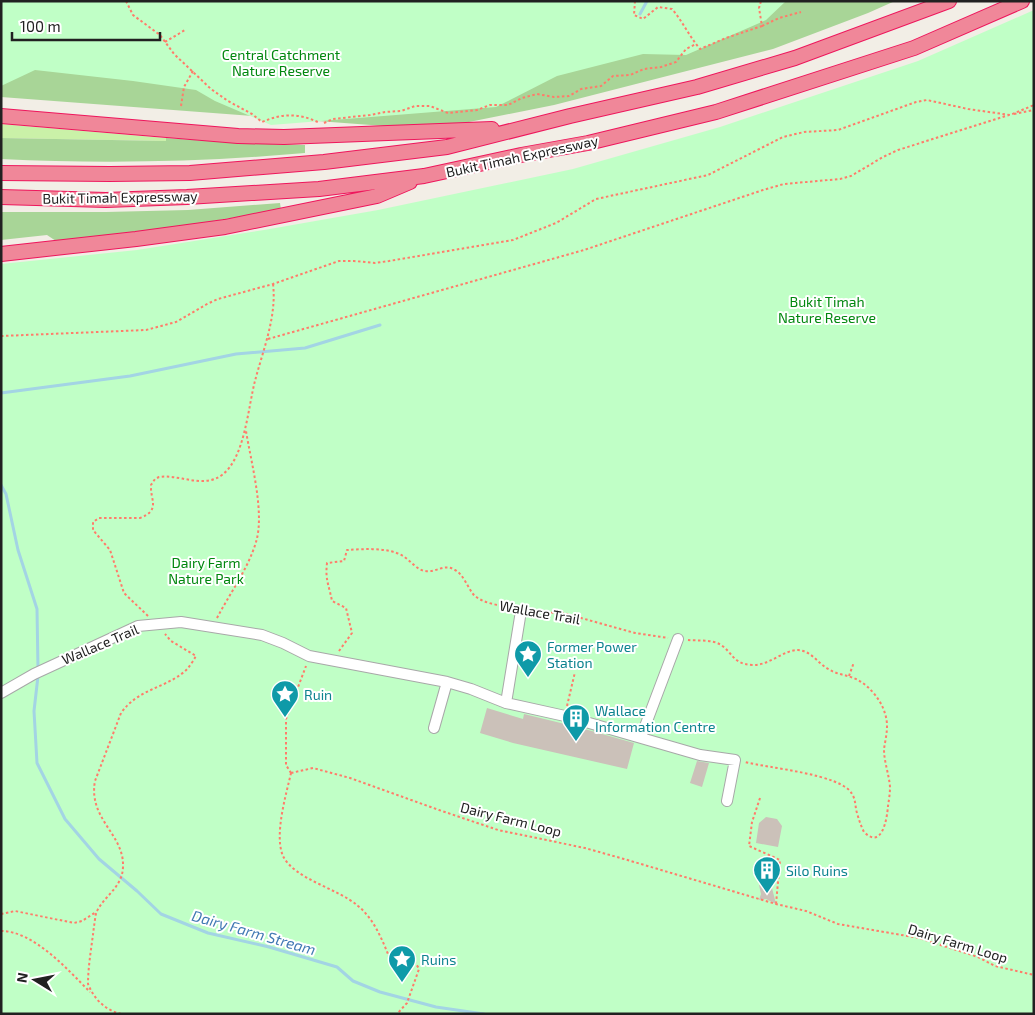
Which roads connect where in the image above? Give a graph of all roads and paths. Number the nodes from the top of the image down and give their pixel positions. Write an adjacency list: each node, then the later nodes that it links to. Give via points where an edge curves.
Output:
1 (126, 1): 9 (path, via 133,15)
2 (635, 1): 10 (path, via 634,15 643,19 658,7 672,9)
3 (761, 1): 7 (path)
4 (948, 1): 17 (highway, Bukit Timah Expressway, via 768,66 697,87)
5 (1022, 1): 19 (highway, Bukit Timah Expressway, via 914,48 716,112 588,143)
6 (800, 12): 7 (path)
7 (762, 26): 10 (path, via 700,49)
8 (185, 30): 9 (path)
9 (165, 42): 11 (path)
10 (696, 44): 11 (path, via 686,49 676,62 612,76 601,86 581,89 569,96 537,94 508,106 490,105 448,113 430,106 415,106 401,111 333,119 322,124 307,116 290,115 262,122 211,89)
11 (193, 71): 13 (path, via 184,87)
12 (1034, 105): 15 (path)
13 (181, 106)
14 (1034, 110): 15 (path)
15 (1010, 114): 22 (path, via 927,100 916,102 838,130 783,137 708,175 596,199 556,223 513,240 375,263 339,261); 24 (path, via 898,150 851,176 784,184 584,250)
16 (1, 116): 17 (highway, via 238,136)
17 (520, 128): 18 (highway, Bukit Timah Expressway, via 447,147 324,162 190,173)
18 (1, 172)
19 (424, 176): 20 (highway, Bukit Timah Expressway, via 319,189 187,198); 21 (highway, via 377,196 225,227)
20 (1, 197)
21 (1, 254)
22 (273, 284): 23 (path, via 218,299 176,322 146,330); 24 (path)
23 (1, 336)
24 (266, 340): 25 (path)
25 (245, 429): 27 (path, via 236,456 223,474 198,482 185,478 155,478 151,485 154,503 150,513 140,518 99,518 93,522 93,530 110,550 124,593); 28 (path, via 260,524 249,560)
26 (521, 611): 29 (path, Wallace Trail, via 563,613 635,633); 31 (path, Wallace Trail, via 480,600 454,569 441,567 426,571 401,555 367,548 347,550 344,561 328,562 325,578 332,601 346,608 352,633); 37 (lane)
27 (156, 624): 28 (lane, Wallace Trail, via 181,622); 36 (lane, Wallace Trail, via 138,626 38,672); 46 (path, via 171,641 196,656 186,671 137,696 121,713 93,790 101,819 123,856 123,867 116,887)
28 (212, 627): 30 (lane, Wallace Trail, via 262,635)
29 (678, 639): 34 (path, Wallace Trail, via 714,642 740,663 751,665 762,664 788,652 803,651 833,672); 40 (lane)
30 (309, 656): 31 (lane, Wallace Trail); 42 (path, via 286,719 286,765)
31 (334, 662): 35 (lane, Wallace Trail)
32 (854, 662): 34 (path)
33 (575, 672): 38 (path)
34 (848, 676): 41 (path, Wallace Trail, via 859,680 871,691 885,713 884,750 890,789 888,812 880,835 870,836 864,832 853,795 845,788 824,778)
35 (446, 682): 37 (lane, Wallace Trail); 39 (lane)
36 (1, 693)
37 (506, 704): 38 (lane, Wallace Trail)
38 (565, 716): 40 (lane, Wallace Trail)
39 (434, 728)
40 (641, 737): 41 (lane, Wallace Trail)
41 (735, 760): 44 (lane)
42 (291, 773): 45 (path, Dairy Farm Loop, via 313,768 490,827 593,850); 52 (path, via 280,838 283,856 292,868 357,904 370,917 388,954 405,956 417,965 407,1003)
43 (760, 798): 45 (path, via 749,846 780,860)
44 (727, 801)
45 (776, 904): 49 (path, Dairy Farm Loop, via 806,911 838,924 919,938 978,957 995,966)
46 (96, 912): 47 (path, via 74,923 15,911); 50 (path, via 88,973)
47 (1, 914)
48 (1, 930): 50 (path, via 22,934 32,941 62,963)
49 (1034, 975)
50 (92, 994): 51 (path, via 99,1003)
51 (121, 1014)
52 (397, 1014)

